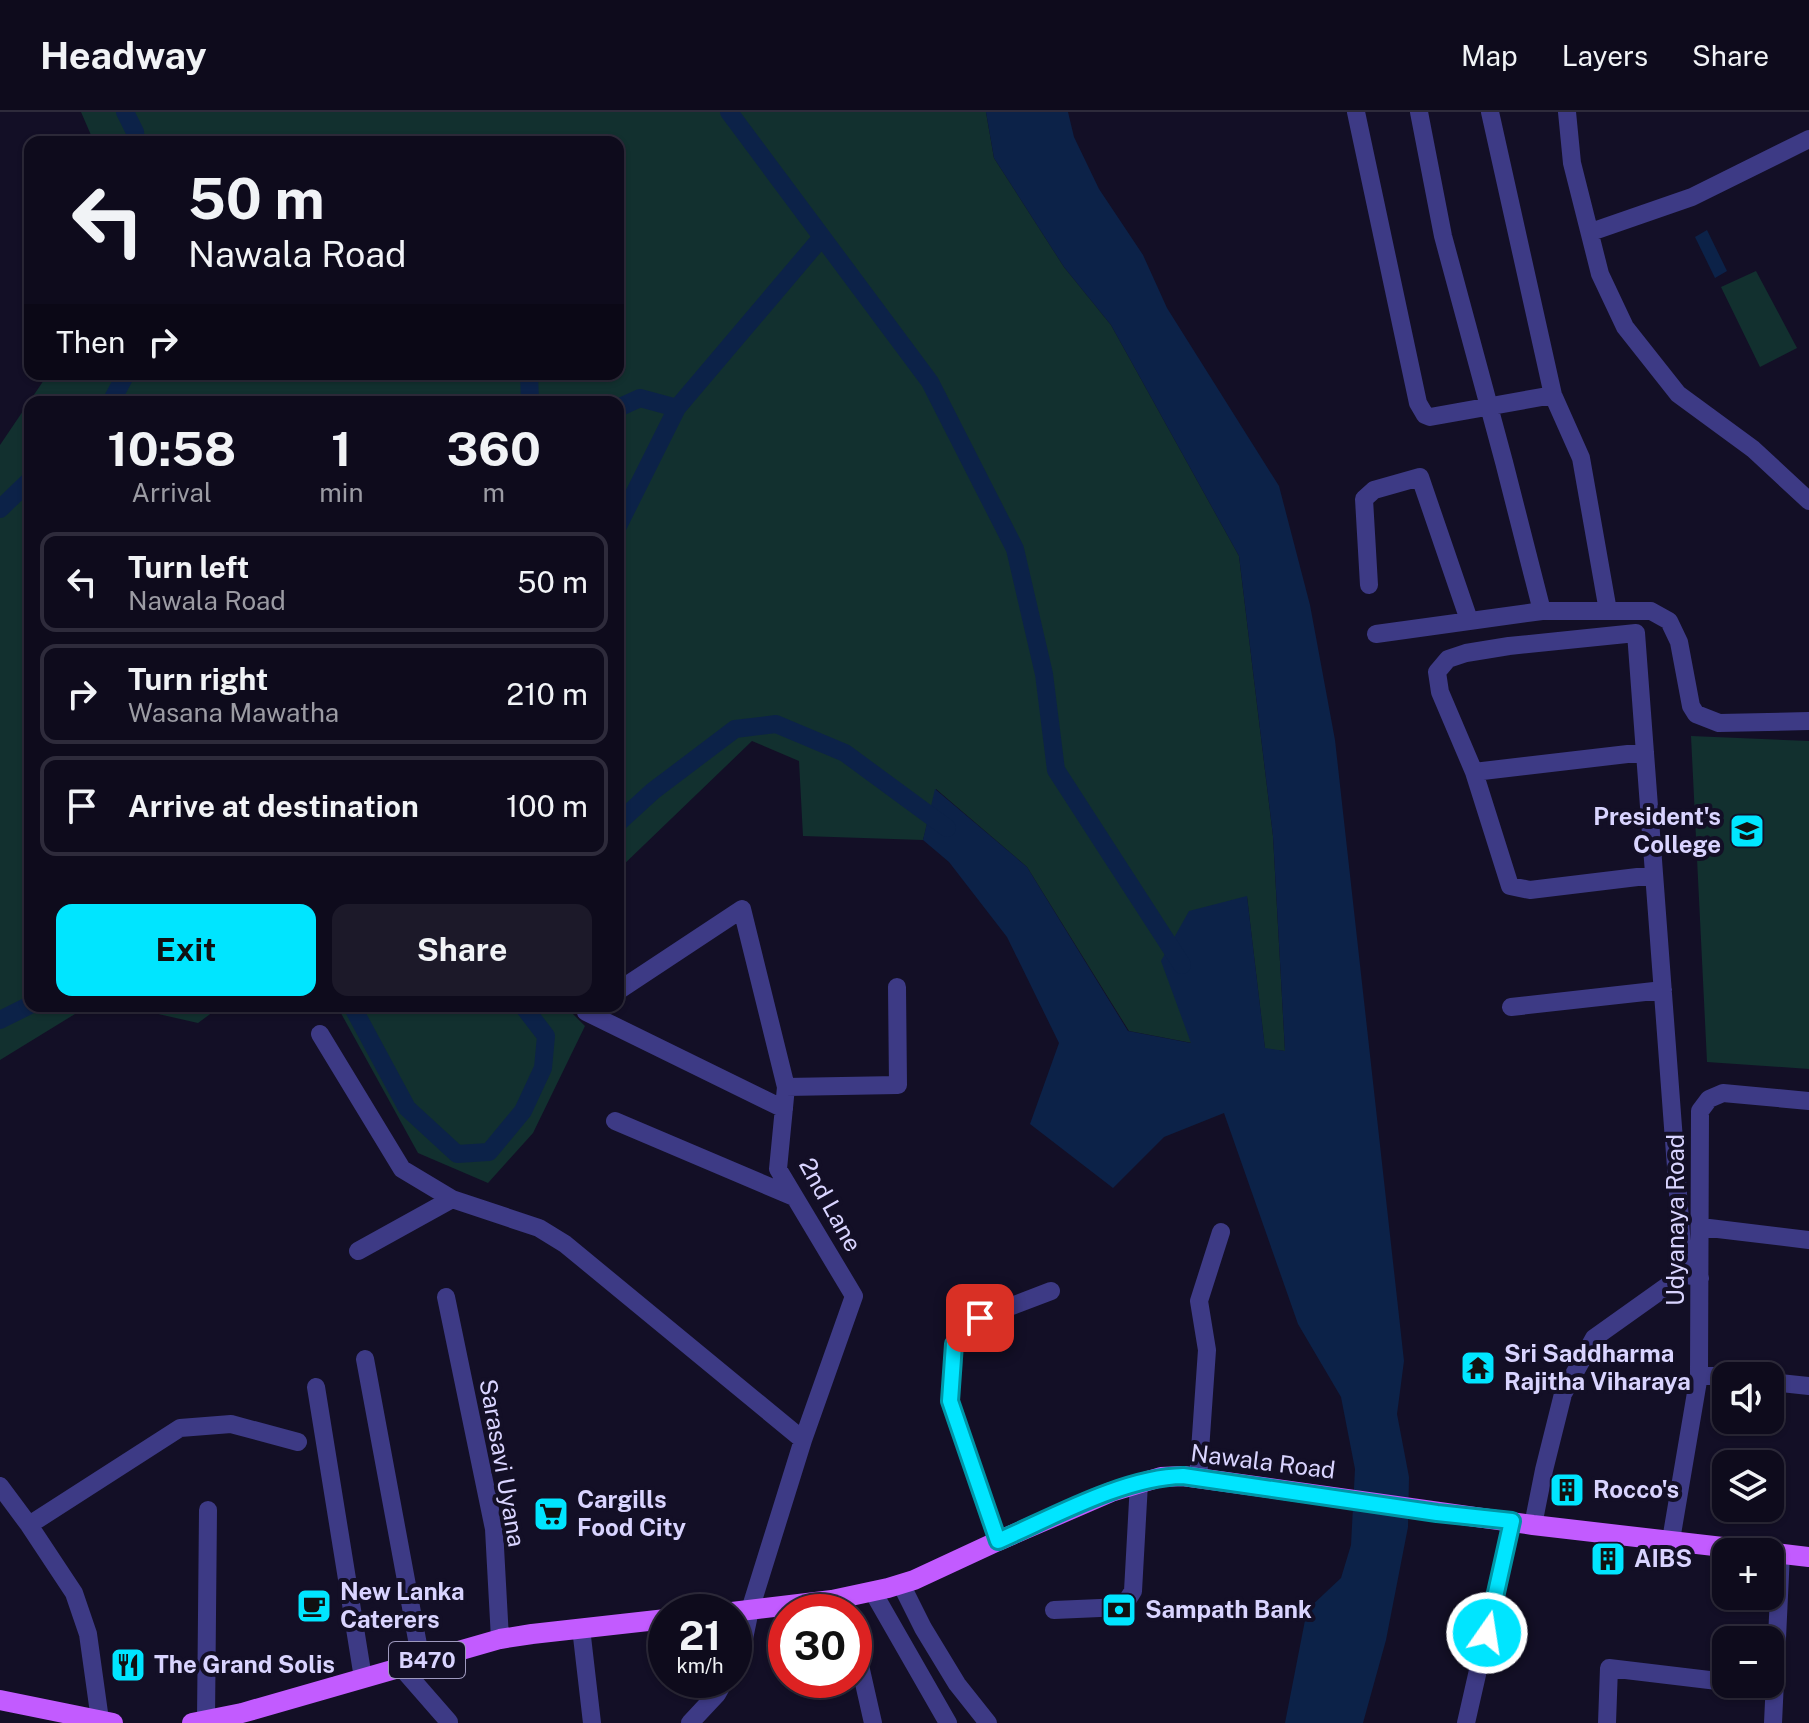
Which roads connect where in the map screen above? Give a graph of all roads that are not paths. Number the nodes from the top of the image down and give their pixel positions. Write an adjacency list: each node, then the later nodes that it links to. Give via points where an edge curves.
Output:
1 (1356, 112): 8 (street, via 1418,403 1430,417)
2 (1419, 112): 8 (street, via 1443,236)
3 (1490, 112): 7 (street)
4 (1567, 112): 6 (street, via 1572,163)
5 (1809, 139): 6 (street, via 1692,197)
6 (1591, 232): 9 (street, via 1600,274 1625,327 1678,394 1753,449)
7 (1553, 395): 8 (street); 12 (street, via 1581,458)
8 (1489, 406): 11 (street)
9 (1809, 501)
10 (1369, 585): 13 (street, via 1364,499 1374,490 1420,477)
11 (1542, 611): 12 (street); 13 (street)
12 (1608, 611): 15 (street, via 1651,611 1669,621 1696,714 1719,723)
13 (1469, 620): 14 (street)
14 (1376, 634)
15 (1809, 721)
16 (1645, 752): 17 (street); 17 (street, via 1636,633 1509,646 1448,659 1437,672 1440,692); 18 (street)
17 (1474, 772): 18 (street, via 1510,886 1530,890)
18 (1654, 875): 21 (street)
19 (624, 987): 25 (street, 2nd Lane, via 742,909)
20 (897, 987): 25 (street, via 898,1085)
21 (1663, 990): 22 (street); 35 (street)
22 (1511, 1007)
23 (597, 1012): 27 (street)
24 (320, 1034): 30 (street, via 402,1169)
25 (786, 1087): 27 (street, 2nd Lane)
26 (1809, 1101): 31 (street, Udyanaya Road, via 1723,1093 1709,1099 1700,1111)
27 (784, 1109): 29 (street, 2nd Lane, via 778,1169)
28 (615, 1121): 29 (street)
29 (794, 1197): 44 (street, 2nd Lane, via 854,1296)
30 (452, 1199): 34 (street); 44 (street, via 539,1228 565,1244)
31 (1701, 1227): 33 (street); 35 (street, Udyanaya Road)
32 (1221, 1232): 46 (street, via 1199,1301 1207,1350)
33 (1809, 1240)
34 (358, 1251)
35 (1692, 1276): 39 (street, Udyanaya Road); 52 (street, via 1594,1338 1563,1394)
36 (1051, 1291): 54 (street, via 980,1318 954,1344 950,1401)
37 (446, 1297): 65 (street, Sarasavi Uyana, via 494,1529)
38 (365, 1359): 66 (street)
39 (1699, 1375): 40 (street); 53 (street, Udyanaya Road)
40 (1712, 1376)
41 (1784, 1383): 42 (street)
42 (1809, 1386)
43 (316, 1387): 67 (street)
44 (803, 1440): 60 (street, 2nd Lane)
45 (298, 1442): 51 (street, via 231,1424 180,1428)
46 (1198, 1479): 47 (main road, Nawala Road, via 1161,1477); 50 (main road, Nawala Road)
47 (1139, 1483): 54 (main road, Nawala Road); 62 (street, via 1133,1591 1123,1607)
48 (0, 1486): 51 (street)
49 (208, 1510): 74 (street)
50 (1512, 1521): 52 (main road, Nawala Road); 81 (street)
51 (29, 1525): 73 (street, via 74,1593)
52 (1533, 1525): 53 (main road, Nawala Road)
53 (1671, 1540): 55 (main road, Nawala Road)
54 (998, 1541): 58 (main road, Nawala Road)
55 (1712, 1545)
56 (1784, 1553): 57 (main road, Nawala Road)
57 (1809, 1557)
58 (901, 1584): 59 (main road, Nawala Road); 80 (street, via 957,1684)
59 (873, 1592): 61 (main road, Nawala Road); 79 (street)
60 (747, 1594)
61 (869, 1594)
62 (1054, 1610)
63 (648, 1621): 64 (main road, B470)
64 (581, 1628): 65 (main road, B470); 76 (street)
65 (500, 1639): 66 (main road, B470)
66 (411, 1664): 67 (main road, B470); 75 (street)
67 (363, 1678): 74 (main road, B470)
68 (1712, 1680): 82 (street, via 1609,1668)
69 (713, 1698): 77 (street)
70 (867, 1698): 78 (street)
71 (1774, 1698): 83 (street)
72 (0, 1700): 73 (main road)
73 (107, 1722)
74 (199, 1722)
75 (449, 1722)
76 (592, 1723)
77 (690, 1723)
78 (873, 1723)
79 (948, 1723)
80 (988, 1723)
81 (1466, 1723)
82 (1607, 1723)
83 (1773, 1723)

